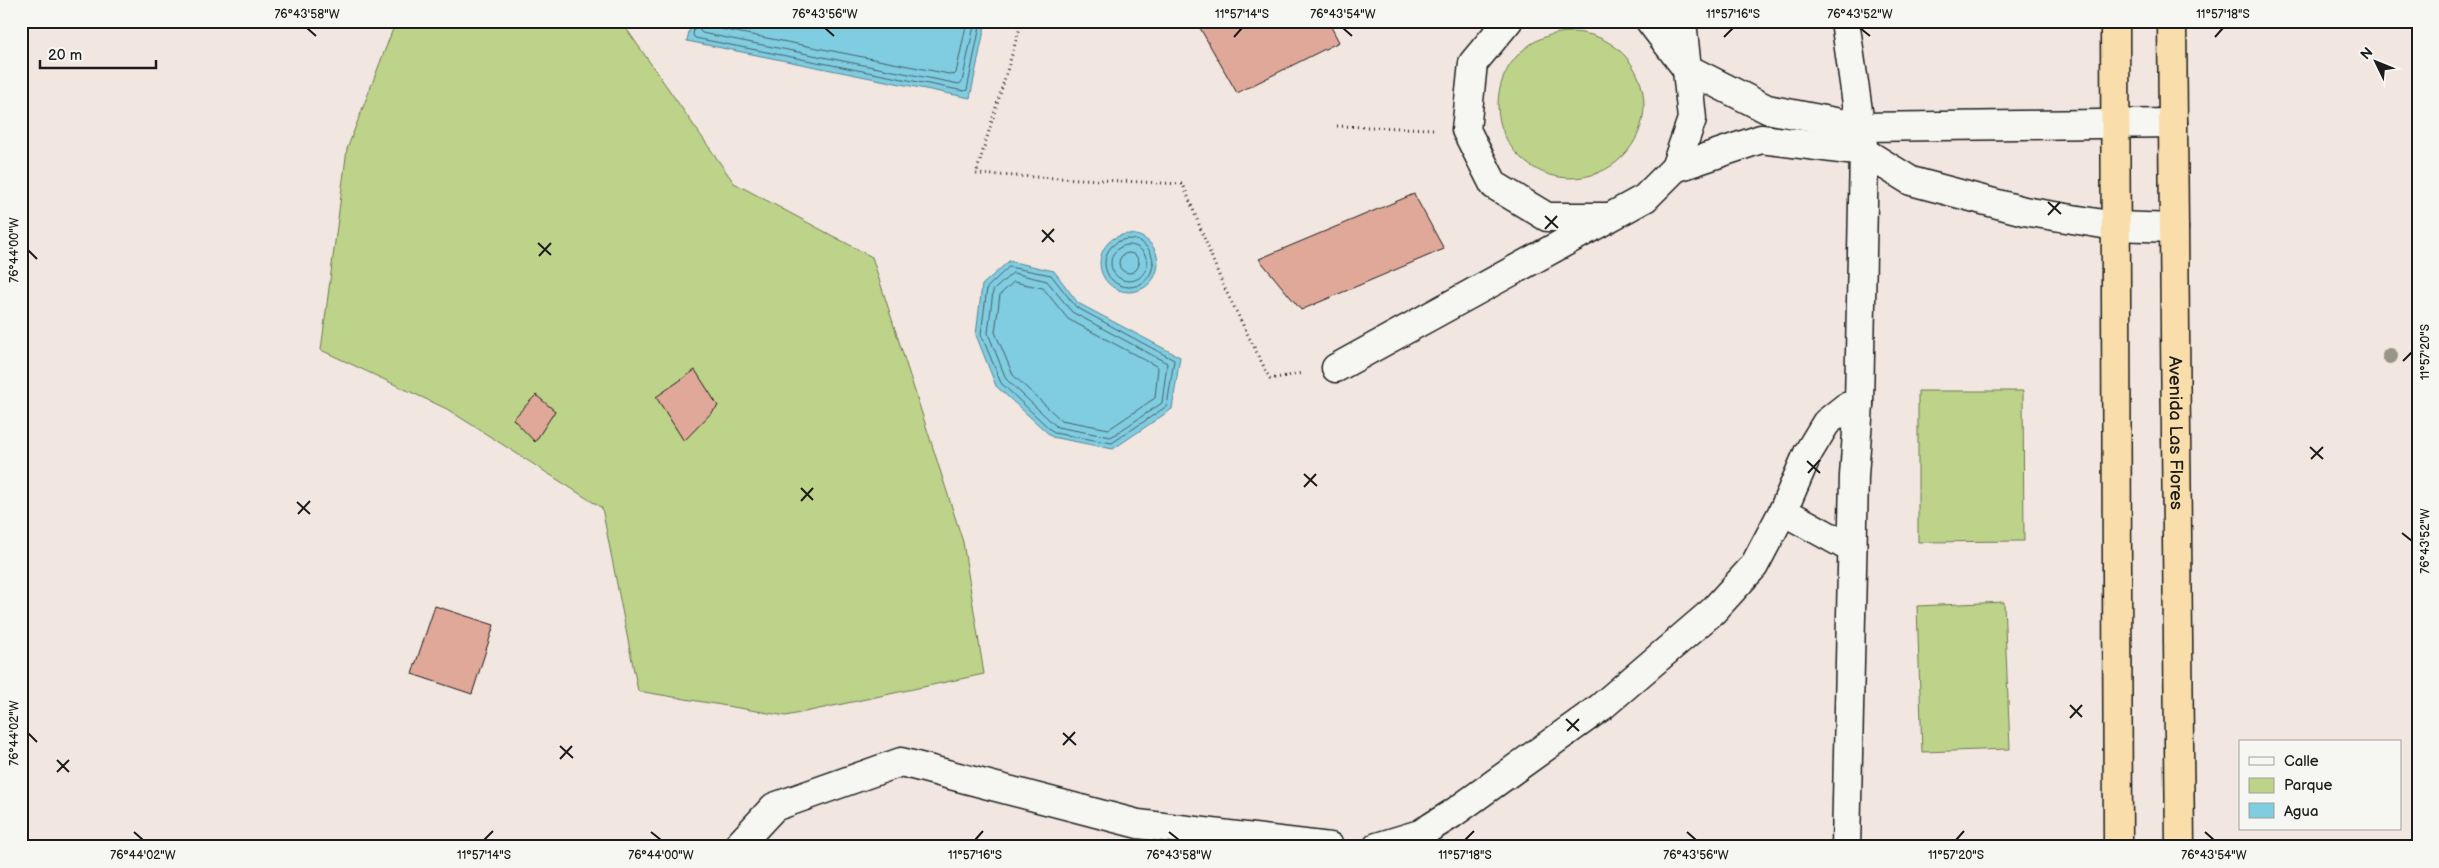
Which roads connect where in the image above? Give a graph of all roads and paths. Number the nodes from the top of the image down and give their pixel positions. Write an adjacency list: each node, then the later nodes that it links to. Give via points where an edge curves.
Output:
1 (1022, 21): 18 (path, via 976,174 1183,184 1222,283 1270,379)
2 (1508, 21): 12 (lane, via 1473,63)
3 (1650, 21): 8 (lane)
4 (1682, 21): 8 (lane)
5 (1845, 21): 13 (lane)
6 (2115, 21): 9 (highway)
7 (2172, 21): 10 (highway, Avenida Las Flores)
8 (1686, 68): 13 (lane, via 1767,109); 14 (lane, via 1692,120)
9 (2115, 123): 10 (lane); 13 (lane); 16 (highway)
10 (2173, 123): 17 (highway, Avenida Las Flores)
11 (1337, 126): 12 (path)
12 (1466, 130): 15 (lane, via 1494,185 1547,217)
13 (1863, 140): 14 (lane, via 1761,139); 16 (lane, via 1911,181 2024,212); 19 (lane)
14 (1675, 168): 15 (lane, via 1645,198)
15 (1608, 217): 18 (lane)
16 (2115, 226): 17 (lane); 26 (highway)
17 (2174, 228): 27 (highway, Avenida Las Flores)
18 (1336, 368)
19 (1859, 404): 20 (lane, via 1846,407 1826,423 1808,454); 21 (lane)
20 (1783, 511): 21 (lane); 24 (lane, via 1754,566 1712,611 1601,707 1428,829)
21 (1852, 549): 25 (lane)
22 (737, 847): 23 (lane, via 774,807 901,762 1138,824)
23 (1330, 847)
24 (1377, 847)
25 (1846, 847)
26 (2118, 847)
27 (2180, 847)

